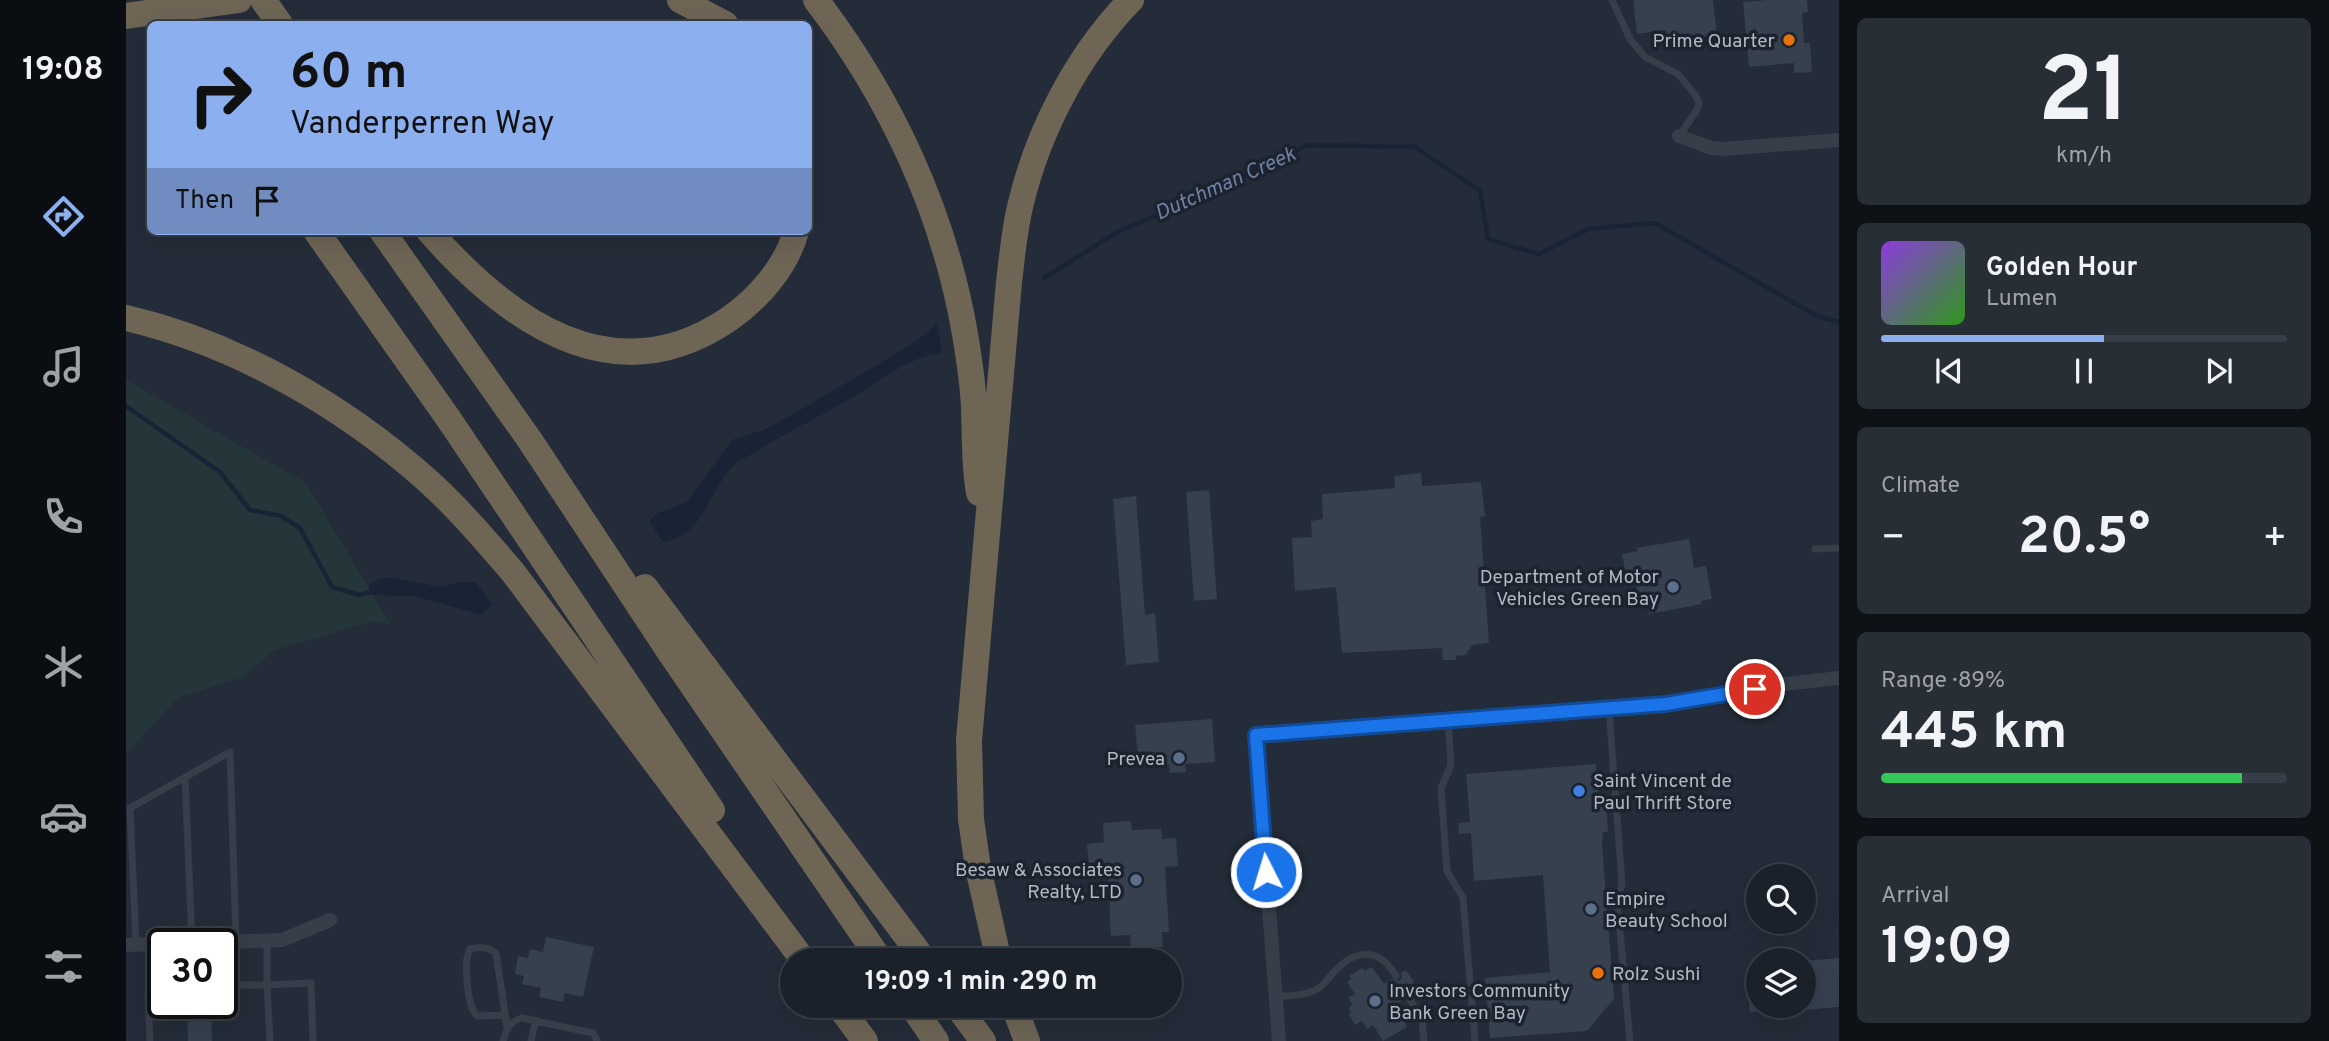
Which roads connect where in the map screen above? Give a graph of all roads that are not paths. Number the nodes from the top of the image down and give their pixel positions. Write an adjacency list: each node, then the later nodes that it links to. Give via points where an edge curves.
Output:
1 (153, 0): 10 (highway)
2 (222, 0): 11 (highway)
3 (239, 0): 9 (highway)
4 (263, 0): 12 (highway)
5 (680, 0): 13 (highway)
6 (816, 0): 22 (highway, via 881,95 925,190 949,259 965,333)
7 (1131, 0): 22 (highway, via 1076,71 1044,134 1019,209)
8 (1612, 0): 14 (lane, via 1630,39 1645,57 1678,74 1699,102)
9 (126, 16)
10 (168, 21)
11 (237, 21)
12 (278, 21)
13 (719, 21)
14 (1679, 136): 15 (street, via 1723,149)
15 (1839, 140)
16 (319, 235): 36 (highway, via 456,429)
17 (385, 235): 21 (highway)
18 (433, 235): 19 (highway, via 514,311 566,340 646,351 672,346 740,312 783,262)
19 (794, 235)
20 (126, 318): 35 (highway, via 205,343 277,376 348,420 428,481 512,570)
21 (529, 439): 37 (highway); 38 (highway, via 681,633)
22 (986, 543): 39 (highway, via 969,740 971,819)
23 (1839, 548): 24 (lane)
24 (1815, 549)
25 (1839, 678): 26 (street)
26 (1609, 709): 27 (street); 53 (lane)
27 (1448, 721): 44 (street, via 1256,735); 66 (lane, via 1451,765 1441,788 1447,871 1463,898)
28 (185, 777): 30 (lane); 31 (lane, via 230,752); 34 (lane, via 130,808)
29 (330, 920): 32 (street, via 282,940)
30 (192, 928)
31 (236, 928)
32 (267, 941): 33 (street); 42 (lane)
33 (238, 942)
34 (131, 945)
35 (794, 948)
36 (804, 948)
37 (872, 948)
38 (915, 948)
39 (996, 948)
40 (1396, 976): 44 (lane, via 1382,957 1364,954 1344,963 1320,988)
41 (238, 985): 42 (lane)
42 (268, 985): 55 (lane); 56 (lane, via 311,983)
43 (1408, 996): 65 (lane, via 1422,1020)
44 (1276, 997): 64 (street)
45 (505, 1015): 45 (lane, via 496,953 481,946 470,948 466,957 471,1009 477,1016); 52 (lane)
46 (850, 1018): 60 (highway)
47 (920, 1018): 61 (highway)
48 (966, 1018): 62 (highway)
49 (1018, 1018): 63 (highway)
50 (149, 1019): 54 (lane)
51 (536, 1020): 52 (lane, via 522,1017); 58 (lane); 59 (lane, via 593,1033)
52 (507, 1027): 57 (lane)
53 (1628, 1040)
54 (150, 1041)
55 (270, 1041)
56 (313, 1041)
57 (503, 1041)
58 (531, 1041)
59 (597, 1041)
60 (866, 1041)
61 (936, 1041)
62 (983, 1041)
63 (1027, 1041)
64 (1279, 1041)
65 (1424, 1041)
66 (1475, 1041)

